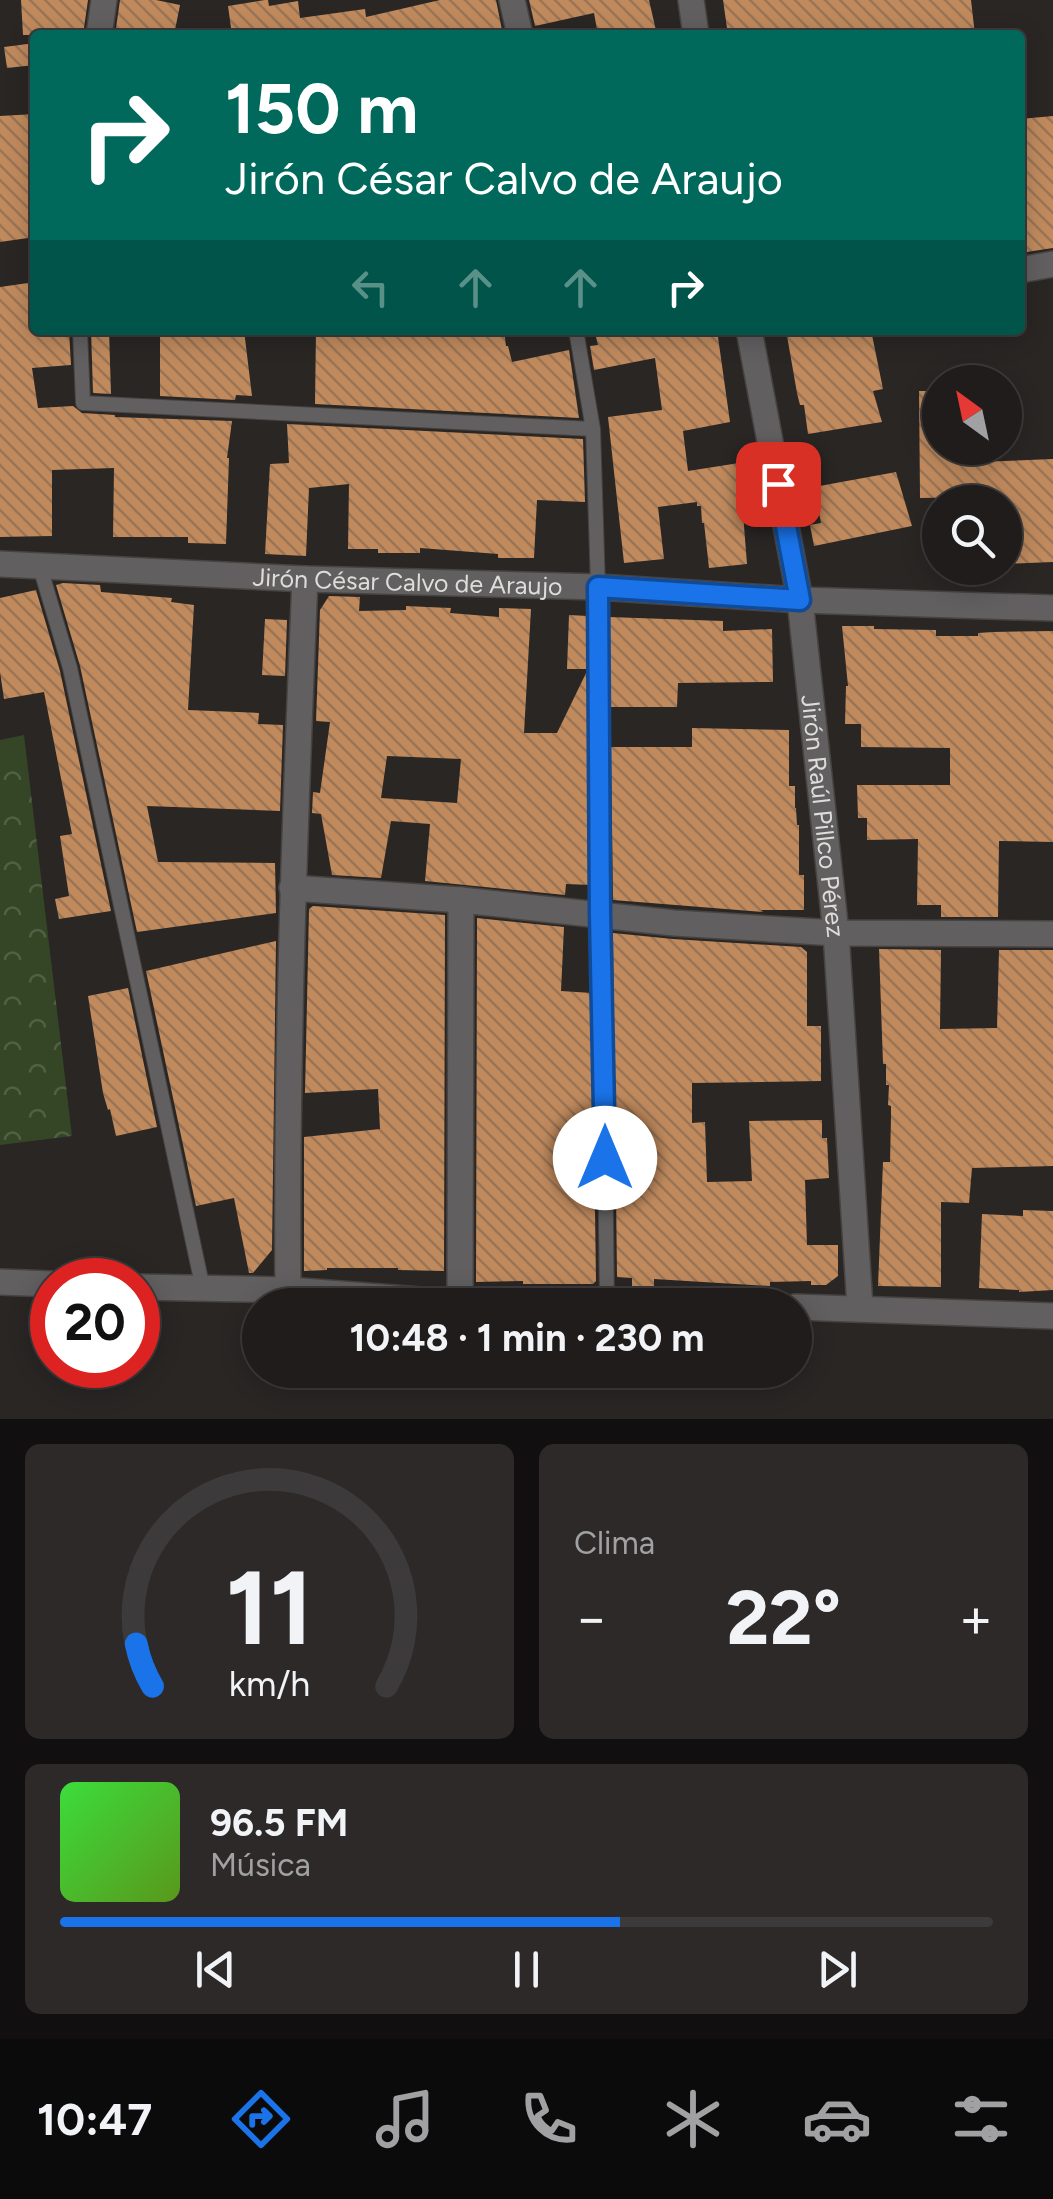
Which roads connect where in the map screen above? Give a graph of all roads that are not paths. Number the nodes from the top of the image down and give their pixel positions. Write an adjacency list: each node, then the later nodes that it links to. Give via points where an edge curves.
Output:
1 (104, 0): 4 (street)
2 (512, 0): 5 (street)
3 (691, 0): 6 (street)
4 (100, 30)
5 (519, 30)
6 (695, 30)
7 (1053, 264): 8 (street)
8 (1025, 269)
9 (80, 335): 12 (lane, via 83,403)
10 (577, 335): 12 (lane)
11 (750, 335): 17 (street, Jirón Raúl Pillco Pérez)
12 (593, 429): 16 (lane)
13 (0, 564): 14 (street, Jirón César Calvo de Araujo)
14 (40, 567): 15 (street, Jirón César Calvo de Araujo); 30 (lane, via 70,668)
15 (305, 579): 16 (street, Jirón César Calvo de Araujo); 19 (street)
16 (598, 587): 17 (street, Jirón César Calvo de Araujo); 21 (lane)
17 (800, 600): 18 (street, Jirón César Calvo de Araujo); 22 (street, Jirón Raúl Pillco Pérez)
18 (1053, 608)
19 (292, 888): 20 (street); 27 (street)
20 (460, 900): 21 (street); 28 (street)
21 (600, 914): 22 (street); 29 (lane)
22 (836, 933): 23 (street); 33 (street, Jirón Raúl Pillco Pérez)
23 (1053, 934)
24 (0, 1282): 25 (street)
25 (30, 1283)
26 (160, 1287): 30 (street)
27 (288, 1288)
28 (460, 1288)
29 (606, 1288)
30 (203, 1289): 31 (street)
31 (242, 1289)
32 (812, 1307): 33 (street)
33 (860, 1308): 34 (street)
34 (1053, 1316)

